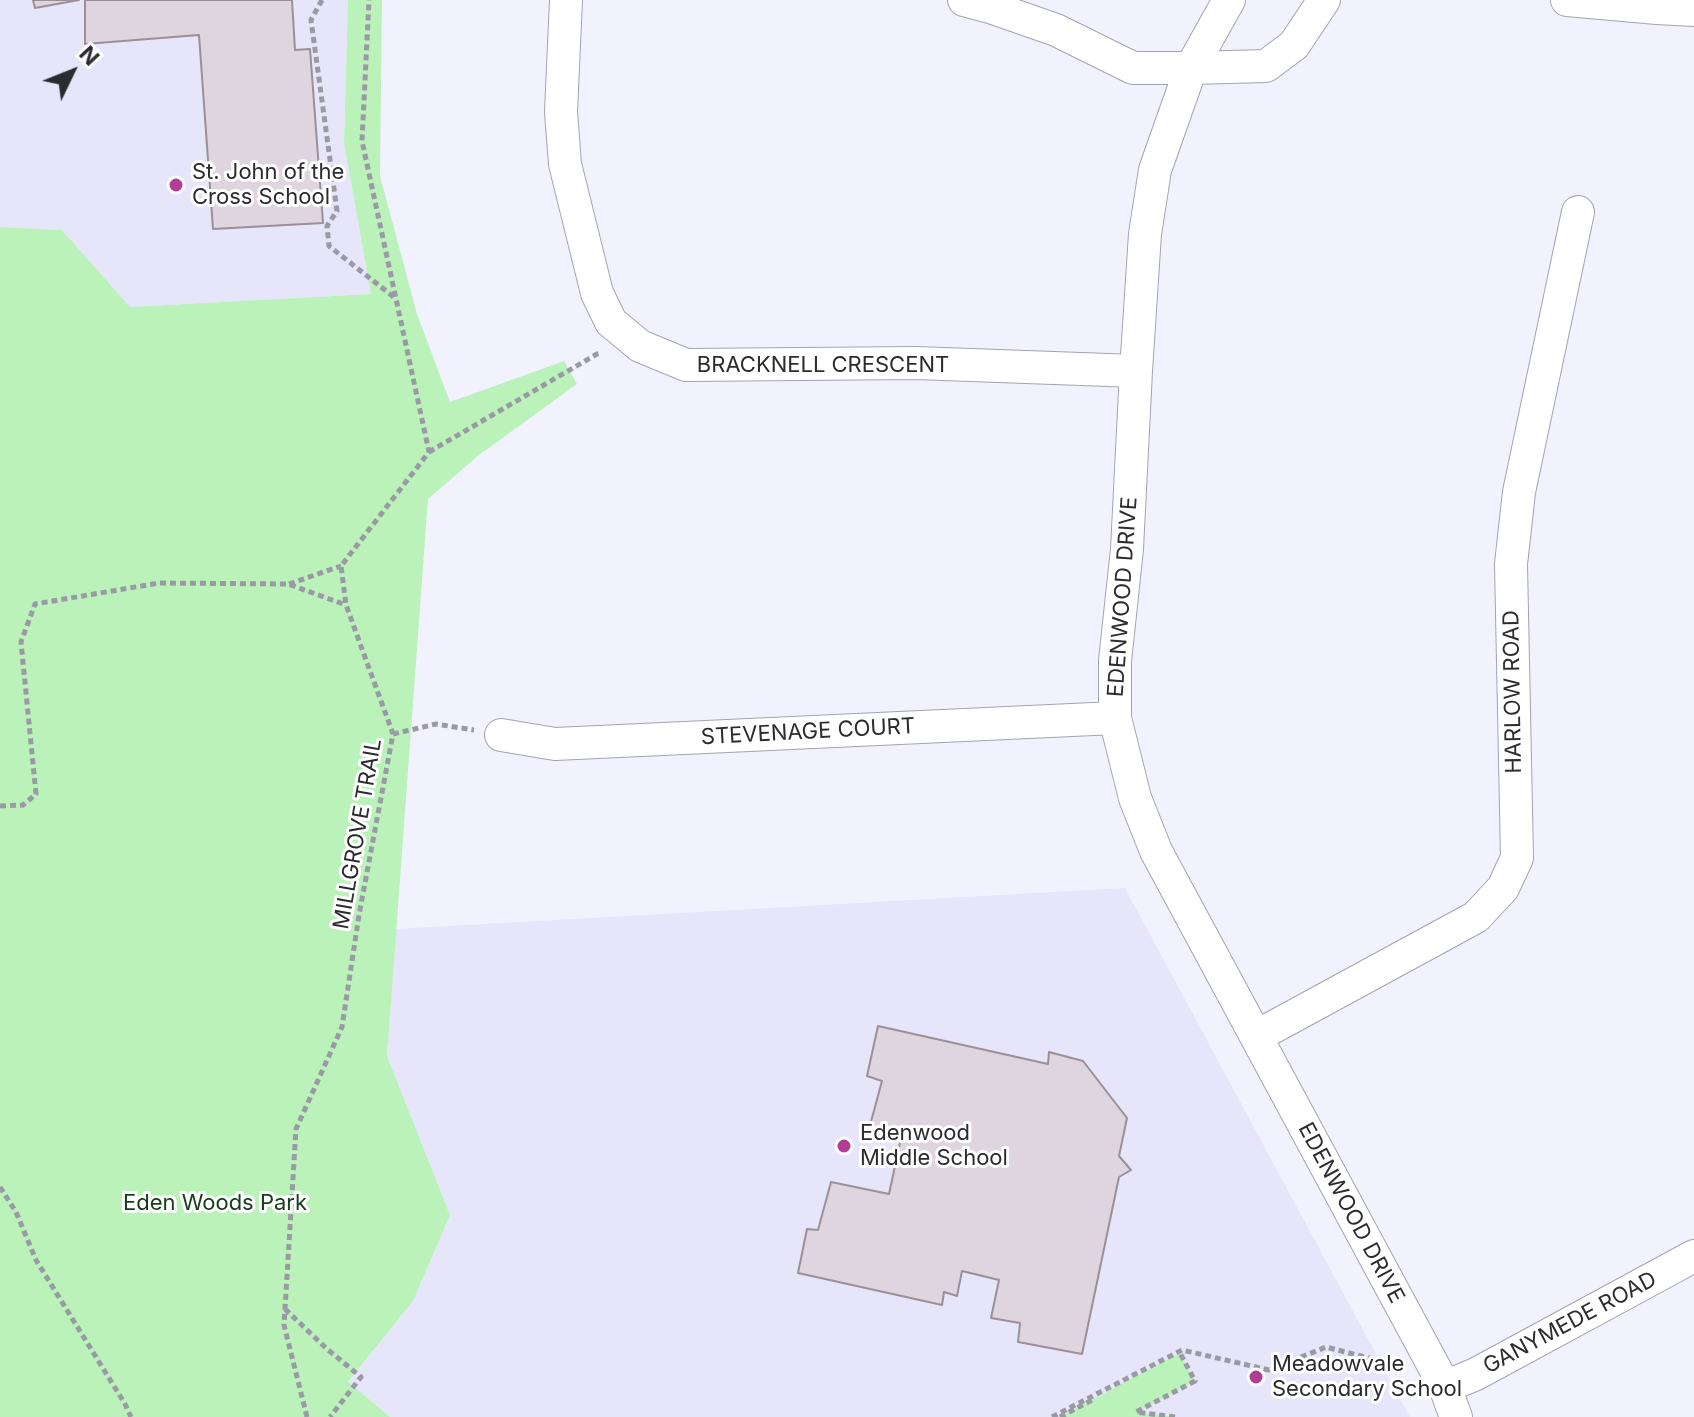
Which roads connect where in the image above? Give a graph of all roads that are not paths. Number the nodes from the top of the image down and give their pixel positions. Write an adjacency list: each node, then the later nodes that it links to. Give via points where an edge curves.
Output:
1 (566, 0): 9 (street, BRACKNELL CRESCENT, via 561,112 565,164 597,293 611,322 640,346 686,365 916,363)
2 (964, 0): 7 (street, via 1056,30 1133,68)
3 (1229, 0): 7 (street, EDENWOOD DRIVE)
4 (1324, 0): 7 (street, via 1294,45 1266,66)
5 (1567, 0): 6 (street)
6 (1694, 10)
7 (1191, 68): 9 (street, EDENWOOD DRIVE, via 1155,170)
8 (1578, 212): 12 (street, HARLOW ROAD, via 1519,492 1511,564 1517,858 1503,888 1476,917)
9 (1136, 371): 10 (street, EDENWOOD DRIVE)
10 (1115, 718): 11 (street, STEVENAGE COURT, via 555,744); 12 (street, EDENWOOD DRIVE, via 1135,798 1156,851)
11 (501, 735)
12 (1257, 1036): 14 (street, EDENWOOD DRIVE)
13 (1694, 1256): 14 (street, GANYMEDE ROAD)
14 (1445, 1387): 15 (street, EDENWOOD DRIVE)
15 (1456, 1417)

